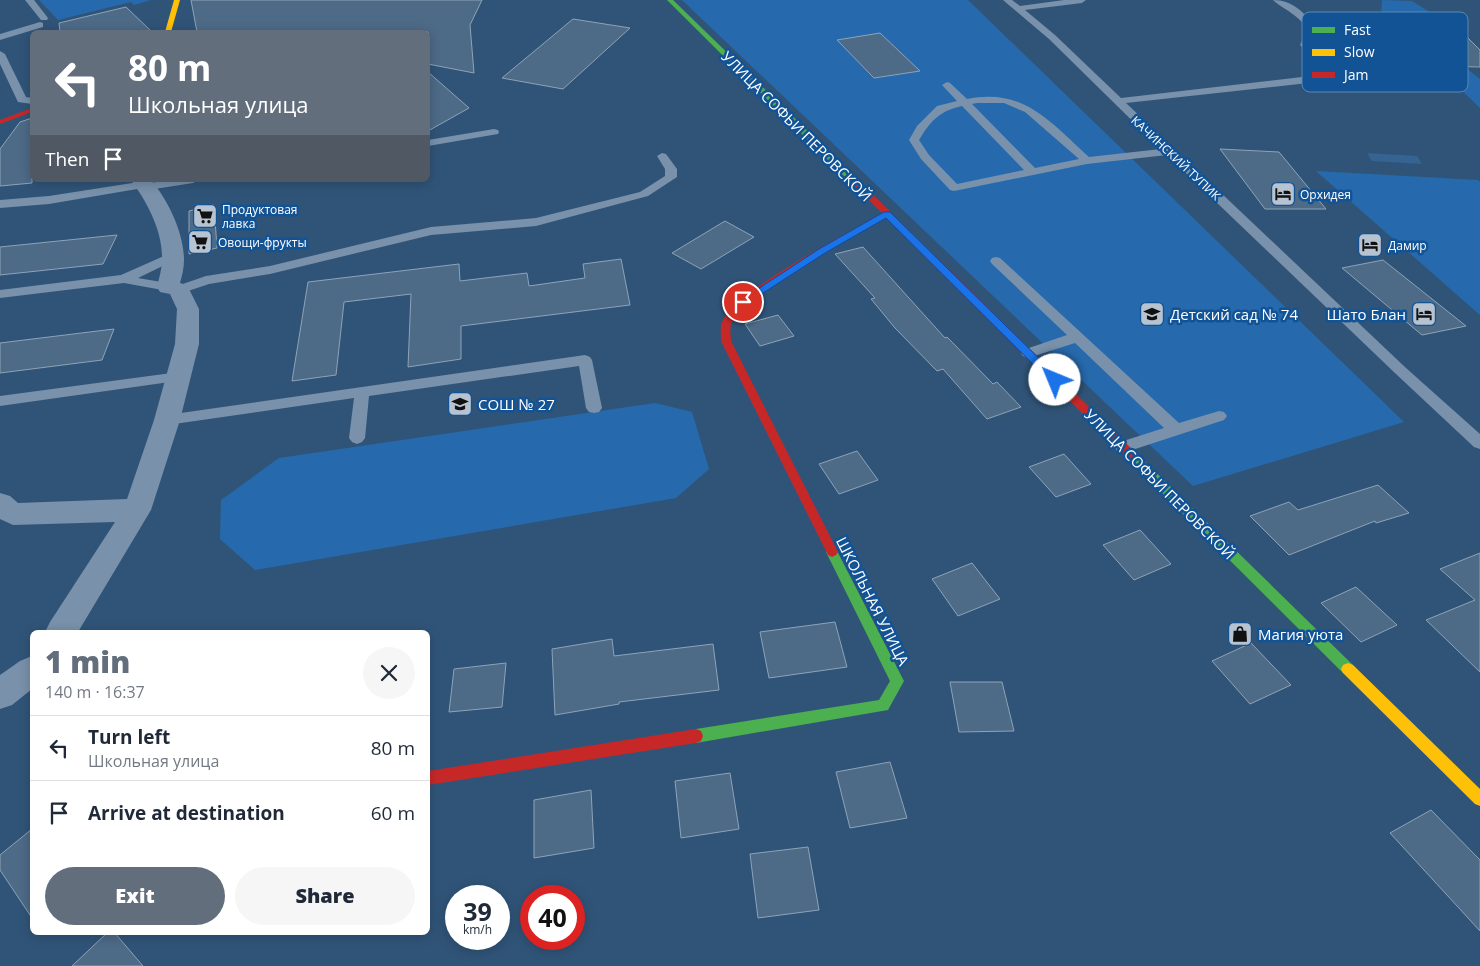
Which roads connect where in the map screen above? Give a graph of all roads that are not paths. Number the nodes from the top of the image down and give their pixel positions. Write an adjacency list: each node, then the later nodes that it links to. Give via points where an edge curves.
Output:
1 (29, 0): 10 (lane, via 42,22)
2 (177, 0): 9 (street)
3 (670, 0): 27 (street, УЛИЦА СОФЬИ ПЕРОВСКОЙ)
4 (1007, 0): 7 (lane)
5 (1082, 0): 7 (lane)
6 (1277, 0): 8 (lane, КАЧИНСКИЙ ТУПИК)
7 (1017, 9): 15 (lane, via 1052,36)
8 (1302, 17)
9 (169, 30)
10 (0, 37)
11 (0, 54): 14 (lane, via 22,100)
12 (1302, 81): 15 (lane, КАЧИНСКИЙ ТУПИК)
13 (947, 85): 23 (lane)
14 (30, 100)
15 (1119, 101): 20 (lane, КАЧИНСКИЙ ТУПИК)
16 (30, 111): 17 (street)
17 (0, 122)
18 (494, 132): 19 (lane)
19 (430, 143)
20 (1169, 151): 22 (lane); 43 (lane, КАЧИНСКИЙ ТУПИК)
21 (662, 156): 31 (lane, via 671,169 670,177 660,186 597,208 536,222 431,231 270,270)
22 (1087, 162): 23 (lane); 23 (lane, via 1029,110 1005,100 977,100 941,108 914,140 954,188)
23 (1032, 172)
24 (170, 182): 25 (lane)
25 (145, 184): 26 (lane, via 49,200); 28 (street, via 162,216)
26 (0, 204)
27 (887, 214): 34 (street, УЛИЦА СОФЬИ ПЕРОВСКОЙ); 50 (street, ШКОЛЬНАЯ УЛИЦА, via 743,302 727,321 726,341 897,681 883,706)
28 (173, 256): 30 (lane); 31 (street)
29 (996, 261): 33 (lane)
30 (124, 279): 31 (lane); 32 (lane)
31 (173, 289): 35 (street, via 188,309 186,344)
32 (0, 294)
33 (1077, 337): 34 (lane); 41 (lane)
34 (1028, 353): 44 (street, УЛИЦА СОФЬИ ПЕРОВСКОЙ)
35 (179, 377): 37 (lane); 40 (street)
36 (362, 391): 38 (lane, via 585,360); 40 (lane); 42 (lane)
37 (0, 401)
38 (594, 408)
39 (1219, 416): 41 (lane)
40 (167, 420): 46 (street)
41 (1176, 430): 44 (lane)
42 (357, 438)
43 (1480, 443)
44 (1123, 447): 51 (street, УЛИЦА СОФЬИ ПЕРОВСКОЙ)
45 (0, 504): 46 (street, via 13,514)
46 (137, 510): 47 (street)
47 (63, 630)
48 (30, 672): 49 (street)
49 (0, 694)
50 (430, 778)
51 (1480, 800)

